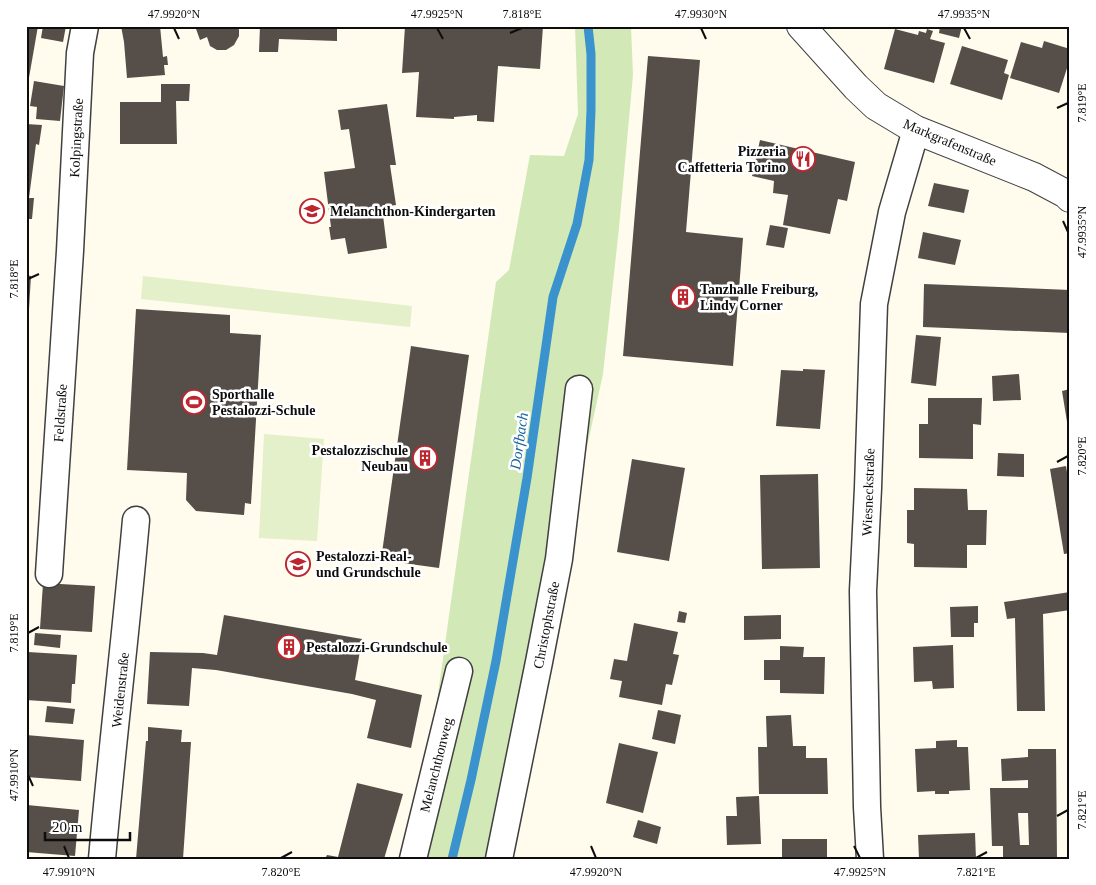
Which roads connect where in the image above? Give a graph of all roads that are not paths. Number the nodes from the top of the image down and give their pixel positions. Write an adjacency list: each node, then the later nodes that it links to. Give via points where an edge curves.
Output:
1 (85, 26): 5 (street, Kolpingstraße, via 80,53)
2 (801, 26): 3 (street, Markgrafenstraße, via 876,106)
3 (916, 130): 4 (street, Markgrafenstraße, via 1034,177); 13 (street, Wiesneckstraße, via 892,212 874,304 864,591)
4 (1070, 198)
5 (70, 251): 8 (street, Feldstraße)
6 (579, 389): 12 (street, Christophstraße, via 559,558)
7 (136, 520): 10 (street, Weidenstraße)
8 (49, 574)
9 (459, 671): 11 (street, Melanchthonweg)
10 (102, 859)
11 (413, 859)
12 (498, 859)
13 (870, 859)

